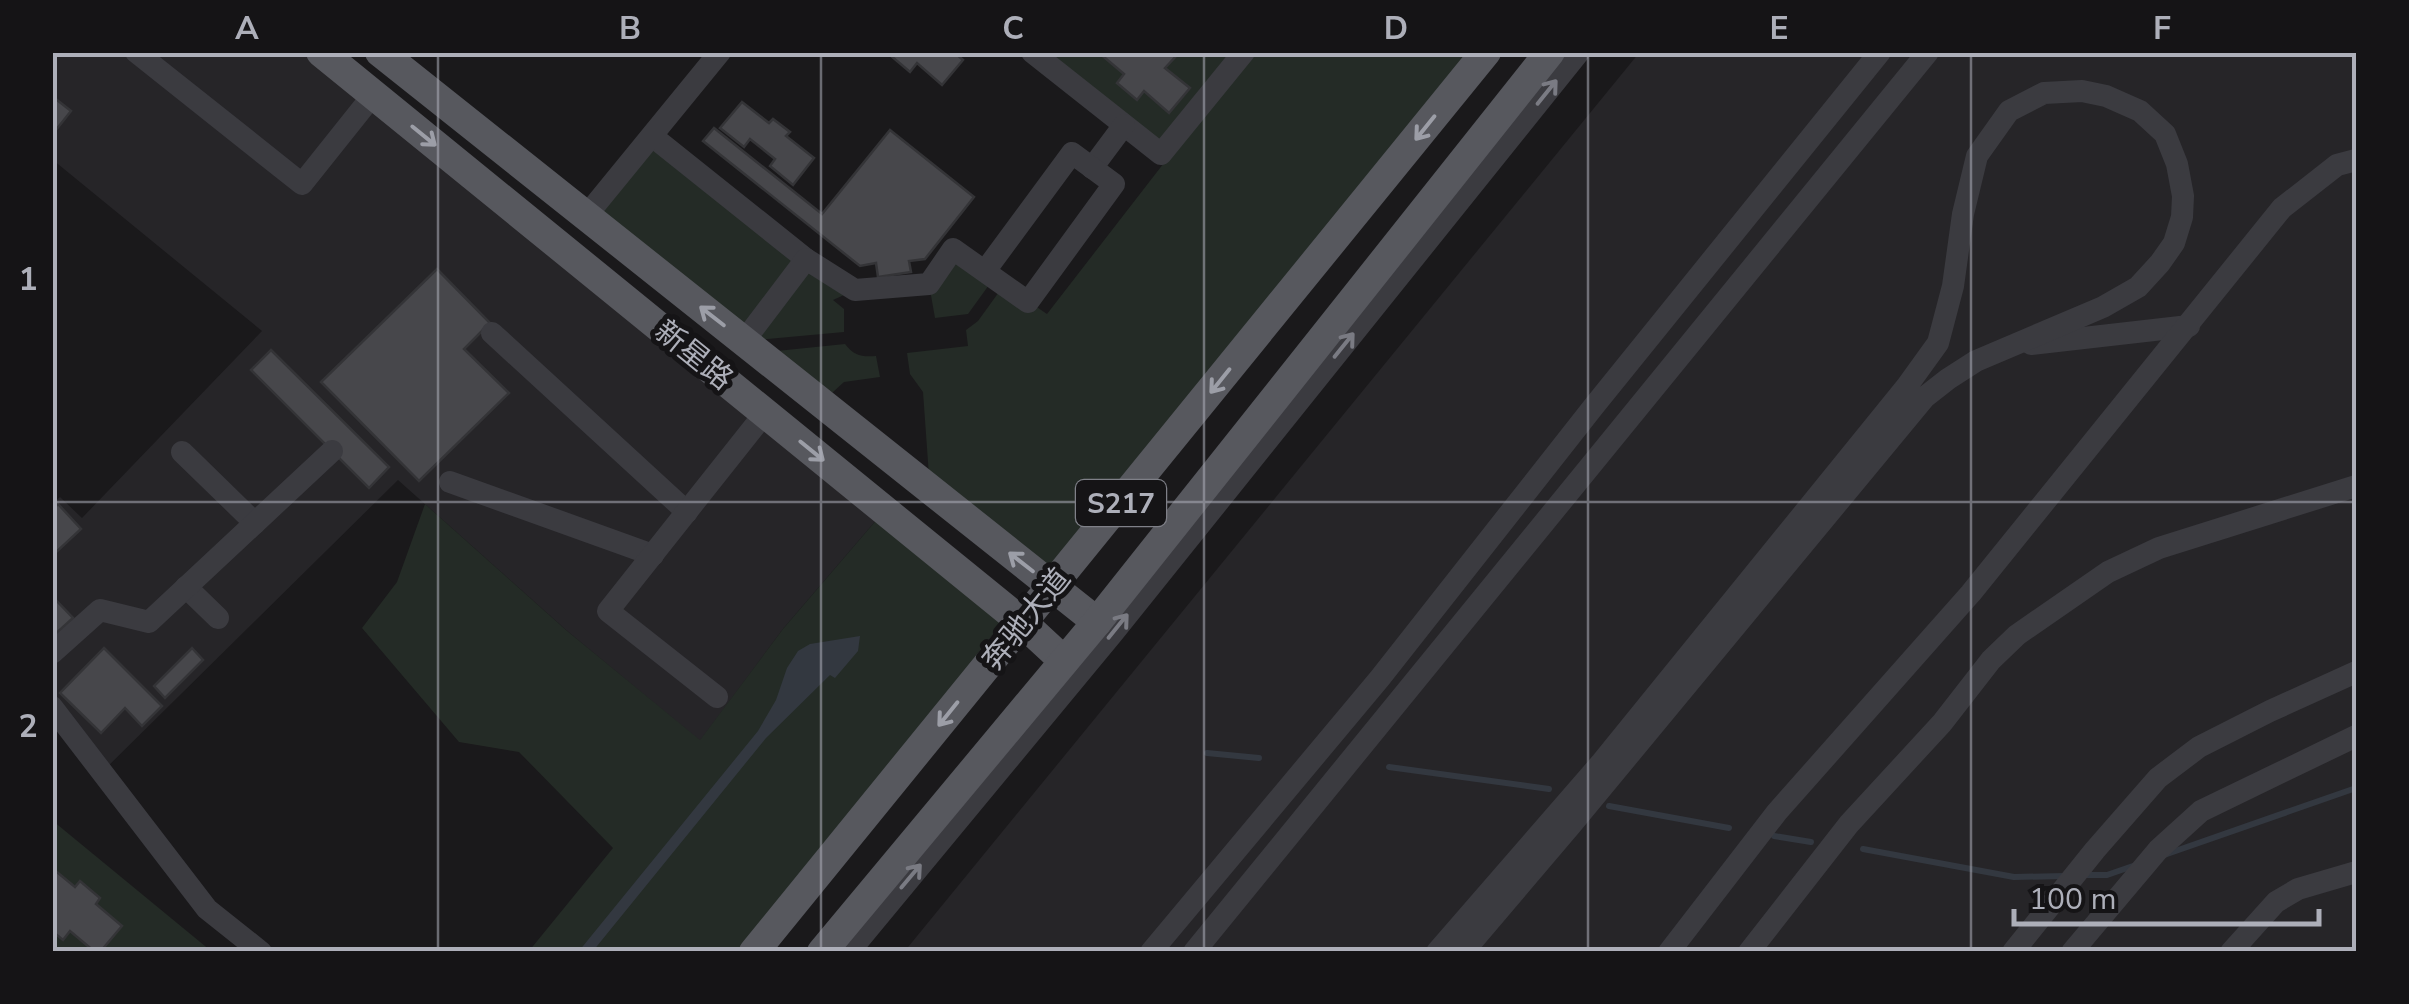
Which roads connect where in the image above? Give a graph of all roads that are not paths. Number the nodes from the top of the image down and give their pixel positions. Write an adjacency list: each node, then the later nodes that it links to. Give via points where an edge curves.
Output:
1 (136, 52): 12 (street, via 302,184)
2 (321, 52): 12 (main road, 新星路)
3 (380, 52): 17 (main road, 新星路)
4 (720, 52): 14 (street)
5 (1032, 52): 13 (street)
6 (1244, 52): 13 (street, via 1160,154)
7 (1486, 52): 33 (main road, 奔驰大道 / S217, one-way to 33)
8 (1550, 52): 35 (main road, 奔驰大道 / S217)
9 (1579, 52): 39 (street, one-way to 9)
10 (1880, 52): 51 (street, via 1380,678)
11 (1928, 52): 52 (street)
12 (373, 95): 24 (main road, 新星路, one-way to 24)
13 (1124, 125): 16 (street)
14 (652, 136): 17 (street); 18 (street)
15 (2356, 160): 20 (street, via 2337,165 2282,208)
16 (1092, 168): 19 (street, via 1072,153); 19 (street, via 1114,184 1028,302)
17 (586, 216): 22 (main road, 新星路, one-way to 17)
18 (806, 259): 19 (street, via 855,290 929,284 953,249); 22 (street)
19 (985, 271)
20 (2189, 326): 23 (street); 55 (street, via 1972,593 1778,812)
21 (492, 334): 29 (street)
22 (744, 342): 33 (main road, 新星路, one-way to 22)
23 (2008, 346): 53 (street, via 2138,287 2174,243 2182,217 2177,164 2165,134 2140,111 2082,91 2044,93 2009,111 1977,156 1938,343 1602,762); 54 (street, via 1925,397)
24 (765, 413): 29 (street); 36 (main road, 新星路, one-way to 36)
25 (332, 451): 30 (street)
26 (182, 452): 30 (street)
27 (450, 482): 31 (street)
28 (2356, 486): 56 (street, via 2159,548 2108,572 2017,636 1850,824)
29 (687, 512): 31 (street)
30 (255, 524): 32 (street)
31 (653, 555): 40 (street, via 608,612)
32 (186, 587): 34 (street); 37 (street, via 149,622 100,610)
33 (1052, 587): 35 (main road, 新星路); 36 (main road, 奔驰大道 / S217)
34 (218, 618)
35 (1097, 622): 39 (main road, 奔驰大道 / S217)
36 (1023, 623): 39 (main road, 新星路); 48 (main road, 奔驰大道 / S217, one-way to 48)
37 (52, 653)
38 (2356, 672): 57 (street, via 2199,747 2158,778)
39 (1058, 680): 49 (main road, 奔驰大道 / S217); 50 (street, one-way to 39)
40 (718, 697)
41 (52, 707): 47 (street, via 207,909)
42 (2356, 736): 46 (street, via 2202,811)
43 (2356, 872): 44 (street)
44 (2314, 884): 45 (street); 60 (street, via 2276,902)
45 (2356, 892)
46 (2108, 907): 58 (street); 59 (street)
47 (261, 952)
48 (754, 952)
49 (822, 952)
50 (849, 952)
51 (1151, 952)
52 (1194, 952)
53 (1437, 952)
54 (1463, 952)
55 (1669, 952)
56 (1749, 952)
57 (2014, 952)
58 (2072, 952)
59 (2087, 952)
60 (2231, 952)

